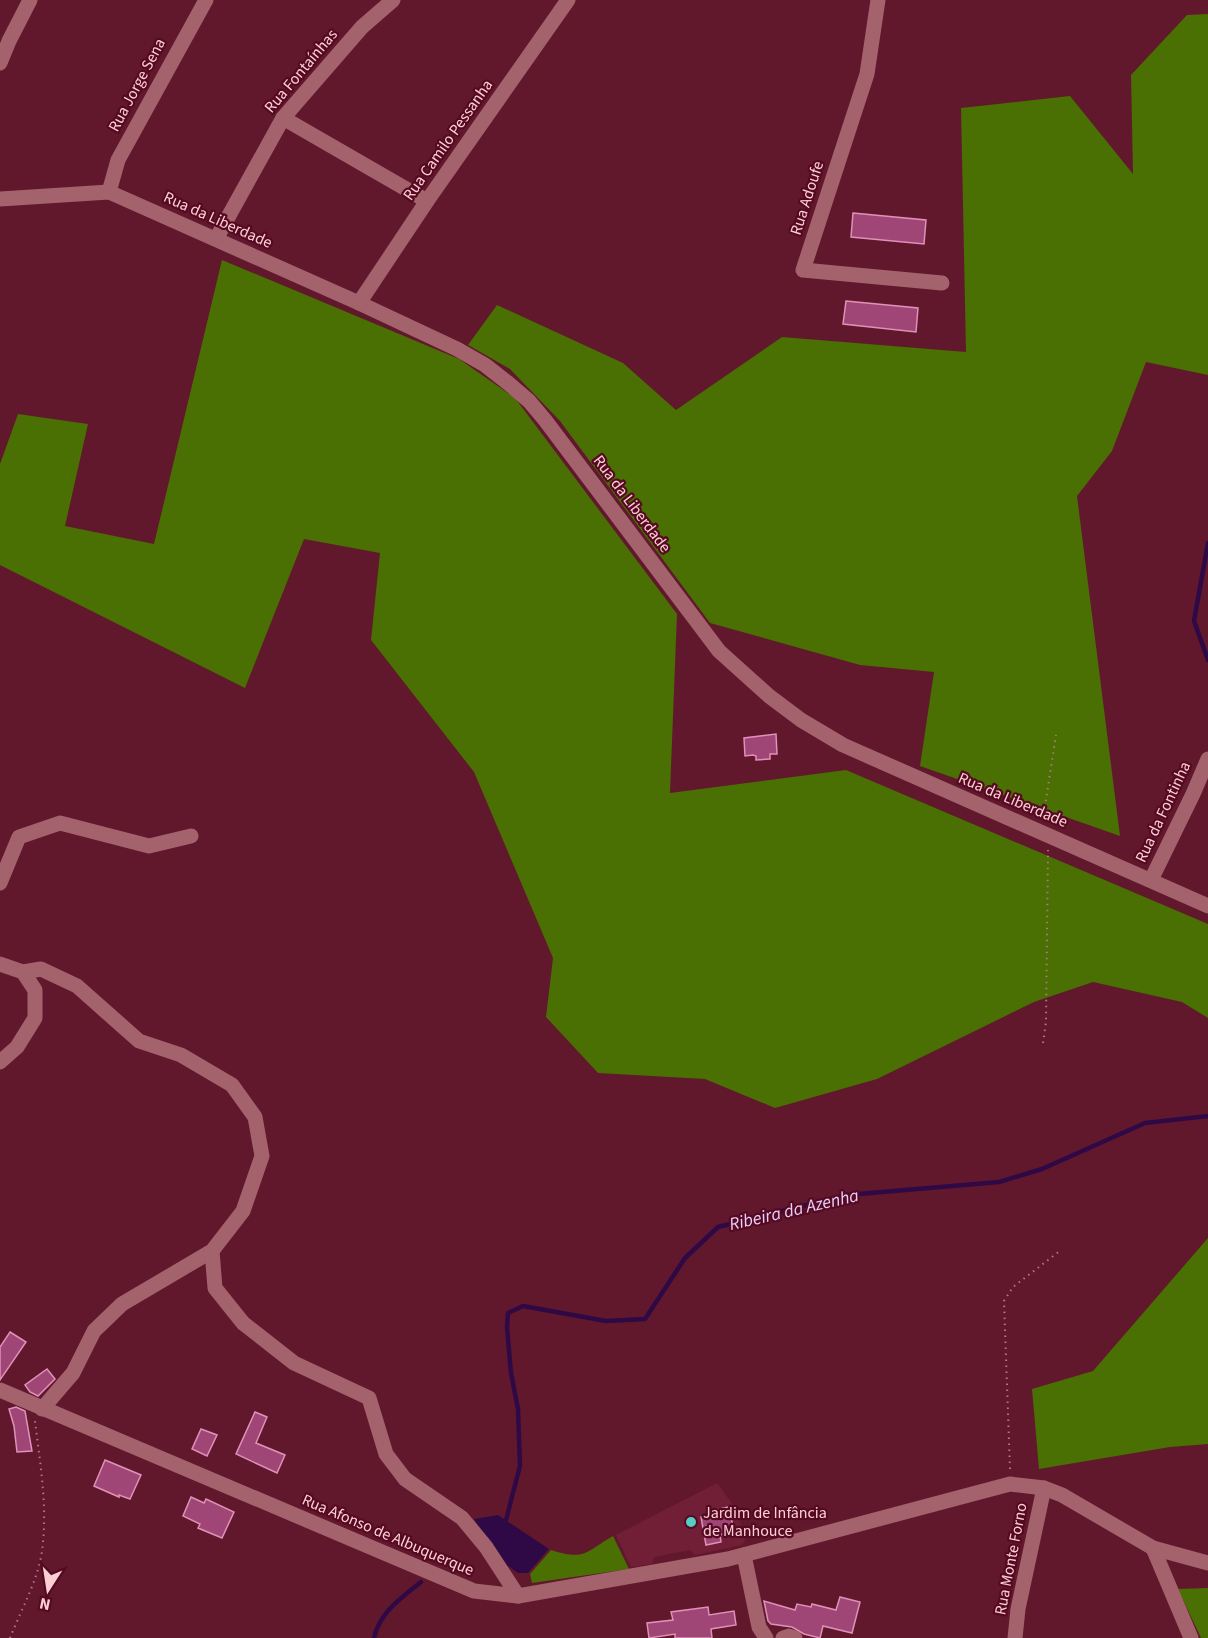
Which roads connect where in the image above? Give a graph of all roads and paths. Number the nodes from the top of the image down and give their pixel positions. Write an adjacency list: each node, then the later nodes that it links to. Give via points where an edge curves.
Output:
1 (30, 0): 6 (street)
2 (393, 0): 7 (street, Rua Fontaínhas, via 362,27)
3 (568, 0): 10 (street, Rua Camilo Pessanha)
4 (878, 0): 12 (street, Rua Adoufe, via 867,74 802,270)
5 (200, 2): 8 (street, Rua Jorge Sena, via 117,160)
6 (0, 63)
7 (283, 118): 10 (street); 11 (street, Rua Fontaínhas)
8 (109, 192): 9 (street, Rua da Liberdade); 11 (street, Rua da Liberdade)
9 (0, 199)
10 (427, 201): 13 (street, Rua Camilo Pessanha)
11 (216, 239): 13 (street, Rua da Liberdade)
12 (942, 283)
13 (359, 303): 16 (street, Rua da Liberdade, via 457,349 529,401 719,651 769,696 843,745)
14 (1056, 735): 16 (path, via 1043,820)
15 (1208, 759): 18 (street, Rua da Fontinha)
16 (1045, 833): 18 (street, Rua da Liberdade); 23 (path, via 1046,1022)
17 (190, 836): 19 (street, via 149,846 60,824 19,837)
18 (1151, 880): 20 (street, Rua da Liberdade)
19 (0, 884)
20 (1208, 906)
21 (0, 964): 22 (street)
22 (23, 972): 24 (street, via 35,990 34,1018 17,1047); 26 (street, via 41,969 76,986 139,1041 181,1055 232,1085 255,1117 262,1156 243,1211)
23 (1042, 1043)
24 (0, 1062)
25 (1061, 1250): 29 (path, via 1013,1287 1004,1301)
26 (212, 1251): 28 (street, via 122,1304 94,1331 73,1373); 34 (street, via 215,1288 243,1323 294,1363 369,1398 386,1454 405,1479 462,1518)
27 (0, 1390): 28 (street, Rua Afonso de Albuquerque)
28 (38, 1408): 34 (street, Rua Afonso de Albuquerque, via 474,1591); 35 (path, via 44,1511 42,1552)
29 (1010, 1484): 30 (street, Rua Afonso de Albuquerque); 32 (street, Rua Afonso de Albuquerque)
30 (1044, 1488): 31 (street, Rua Afonso de Albuquerque); 39 (street, Rua Monte Forno)
31 (1153, 1548): 33 (street, Rua Afonso de Albuquerque); 40 (street)
32 (744, 1555): 34 (street, Rua Afonso de Albuquerque); 36 (street, via 759,1627)
33 (1208, 1563)
34 (518, 1596)
35 (10, 1638)
36 (766, 1638)
37 (783, 1638): 38 (street)
38 (795, 1638)
39 (1015, 1638)
40 (1191, 1638)

